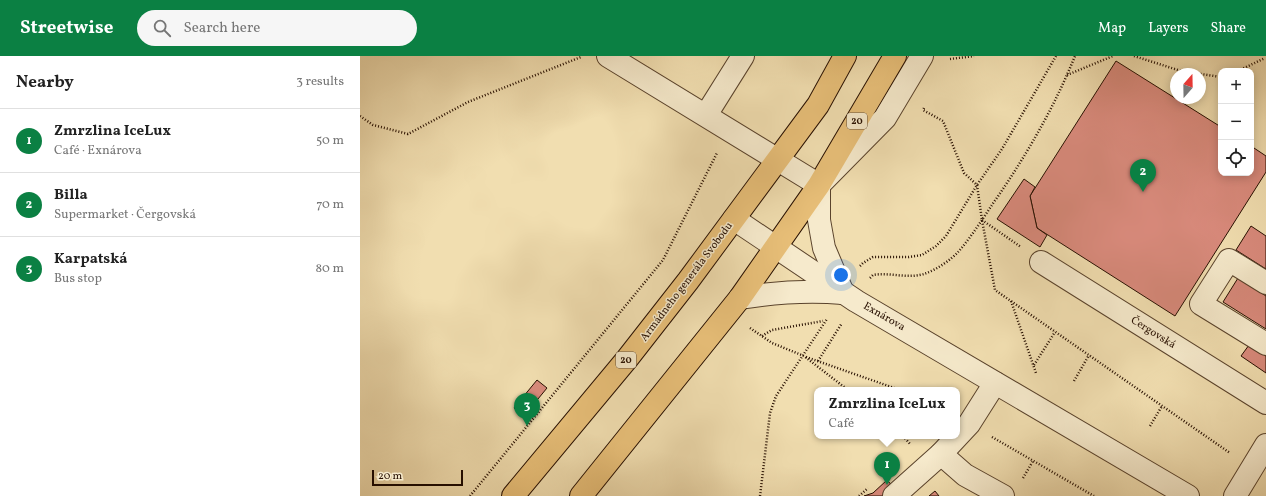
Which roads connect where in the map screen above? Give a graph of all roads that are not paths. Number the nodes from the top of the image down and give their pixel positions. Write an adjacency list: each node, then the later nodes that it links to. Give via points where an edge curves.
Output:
1 (608, 56): 6 (street)
2 (743, 56): 6 (street)
3 (845, 56): 7 (main road, Armádneho generála Svobodu / 20, via 818,105)
4 (895, 56): 8 (main road, 20)
5 (922, 56): 8 (street, via 885,118)
6 (706, 115): 7 (street)
7 (778, 160): 8 (street); 9 (main road, Armádneho generála Svobodu / 20)
8 (819, 185): 10 (main road, 20); 13 (street, via 819,220 824,248)
9 (734, 219): 10 (street, Exnárova); 22 (main road, Armádneho generála Svobodu / 20, via 622,365)
10 (775, 247): 13 (street, Exnárova); 14 (main road, 20)
11 (1041, 262): 17 (street, Čergovská)
12 (1266, 283): 15 (street, via 1229,260 1201,304)
13 (850, 297): 14 (street, via 808,290 778,292); 16 (street, Exnárova)
14 (734, 305): 23 (main road, 20)
15 (1266, 344)
16 (995, 383): 18 (street); 26 (street, Exnárova)
17 (1266, 403)
18 (960, 434)
19 (955, 439): 21 (street)
20 (1266, 445): 27 (street)
21 (941, 454): 24 (street); 25 (street, via 964,475)
22 (512, 496)
23 (581, 496)
24 (894, 496)
25 (1003, 496)
26 (1188, 496)
27 (1235, 496)

